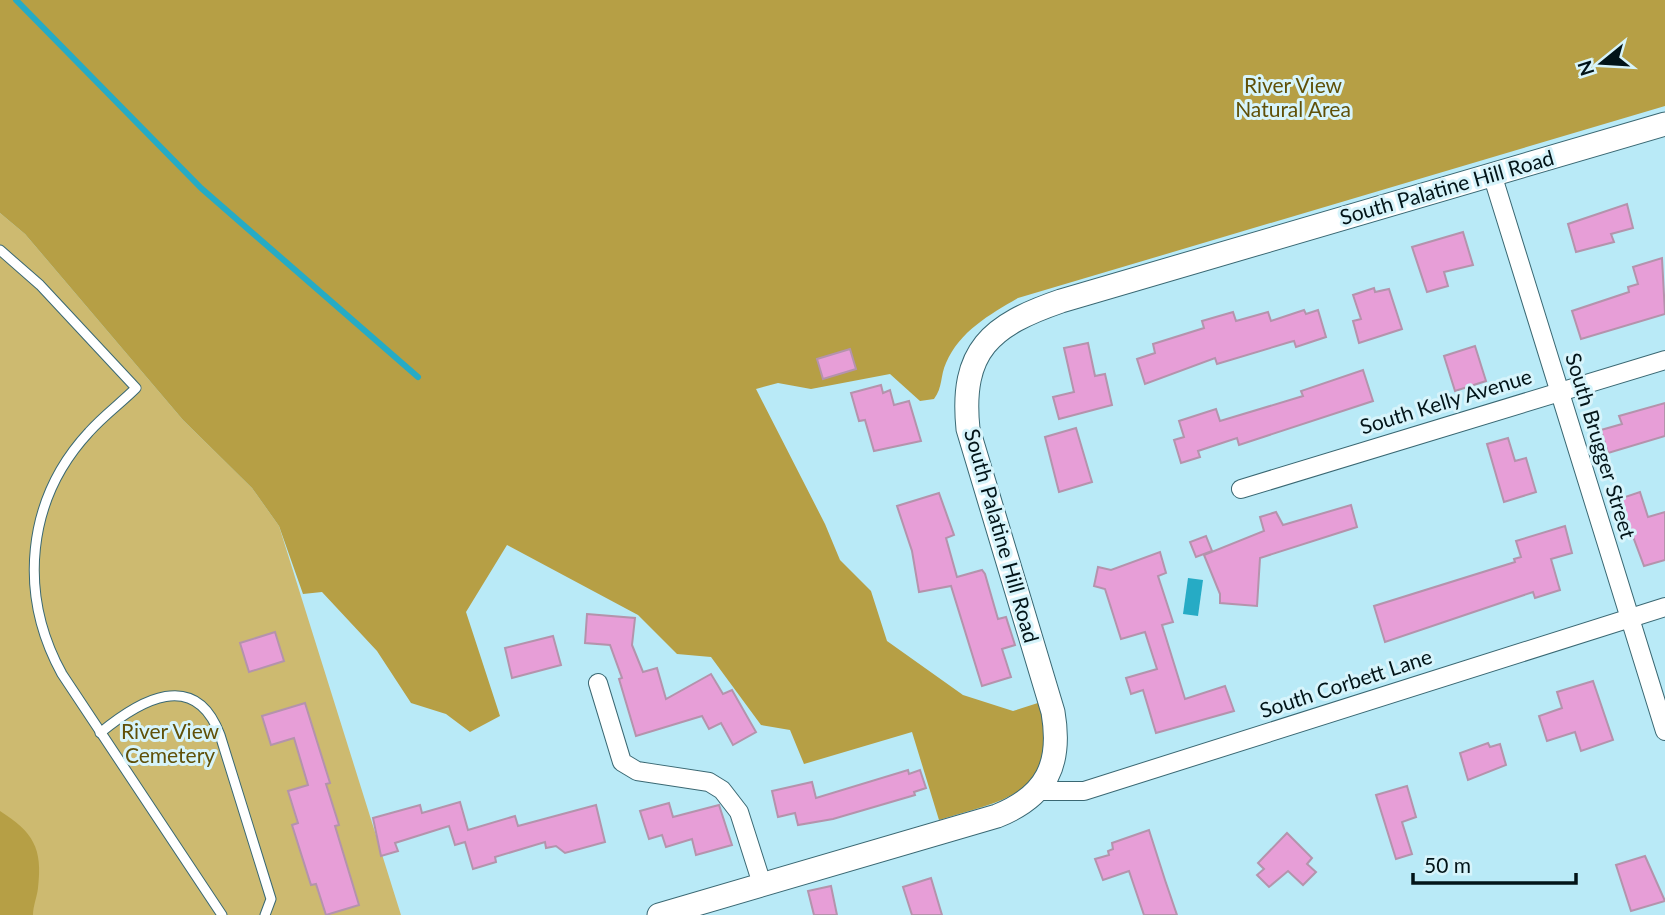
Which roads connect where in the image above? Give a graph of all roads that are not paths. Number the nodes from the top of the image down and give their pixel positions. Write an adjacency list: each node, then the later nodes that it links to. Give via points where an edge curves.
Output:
1 (1665, 124): 2 (street, South Palatine Hill Road)
2 (1492, 174): 5 (street, South Brugger Street); 12 (street, South Palatine Hill Road, via 1031,311 1000,329 984,346 967,384 968,429 1053,712 1054,757)
3 (0, 250): 11 (lane, via 40,285 136,388 70,456 45,505 33,553 35,601 43,635)
4 (1665, 360): 5 (street, South Kelly Avenue)
5 (1559, 391): 6 (street, South Kelly Avenue); 8 (street, South Brugger Street)
6 (1241, 489)
7 (1665, 607): 8 (street, South Corbett Lane)
8 (1630, 618): 10 (street, South Brugger Street); 12 (street, South Corbett Lane, via 1084,791)
9 (598, 683): 13 (street, via 622,762 637,771 709,782 722,790 739,812)
10 (1665, 731)
11 (100, 733): 14 (lane); 15 (lane, via 143,703 163,696 185,696 207,710 224,748 271,899)
12 (1038, 791): 13 (street, via 997,816)
13 (762, 884): 16 (street)
14 (222, 915)
15 (265, 915)
16 (659, 915)

